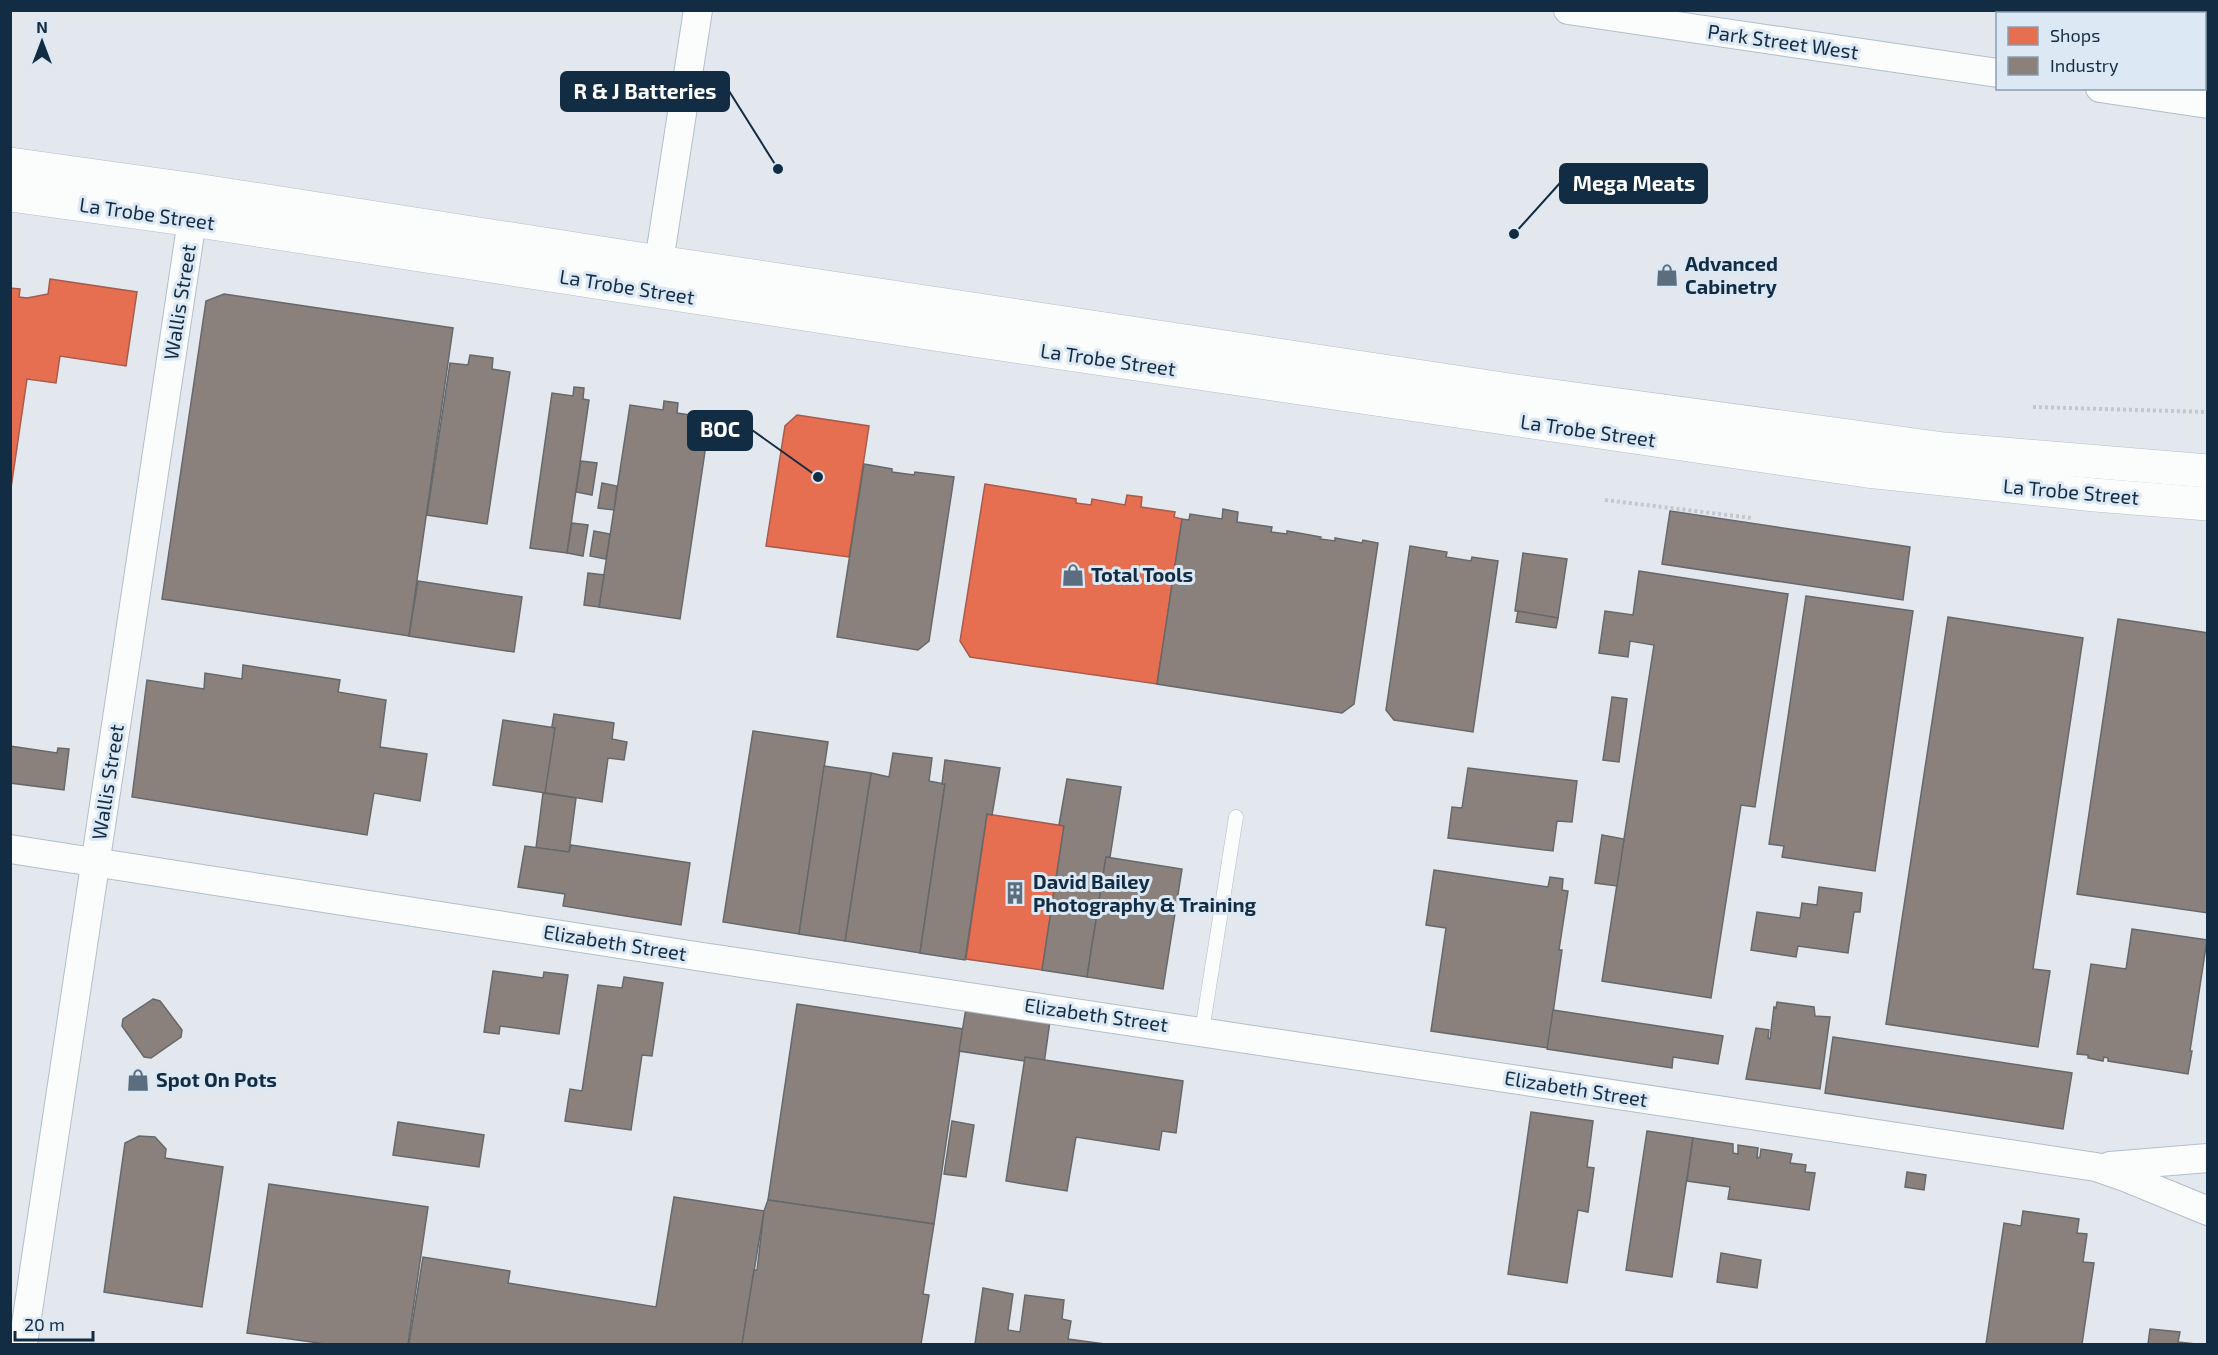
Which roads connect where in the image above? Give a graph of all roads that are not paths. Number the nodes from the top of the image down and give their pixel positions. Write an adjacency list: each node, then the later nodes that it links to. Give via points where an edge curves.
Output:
1 (698, 10): 10 (street)
2 (1568, 10): 3 (street, Park Street West)
3 (1624, 15): 4 (street, Park Street West)
4 (1996, 74)
5 (2114, 90): 6 (street)
6 (2208, 104)
7 (10, 164): 9 (main road, La Trobe Street)
8 (10, 195): 9 (main road, La Trobe Street)
9 (194, 205): 10 (main road, La Trobe Street); 15 (street, Wallis Street)
10 (657, 277): 11 (main road, La Trobe Street, via 1909,444); 12 (main road, La Trobe Street, via 1368,399 1867,471)
11 (2208, 471)
12 (2208, 504)
13 (1236, 817): 16 (lane)
14 (10, 849): 15 (street, Elizabeth Street)
15 (96, 863): 16 (street, Elizabeth Street); 20 (street, Wallis Street)
16 (1202, 1031): 18 (street, Elizabeth Street)
17 (2208, 1158): 18 (street, Elizabeth Street)
18 (2096, 1167): 19 (street, Elizabeth Street)
19 (2208, 1211)
20 (23, 1344)

